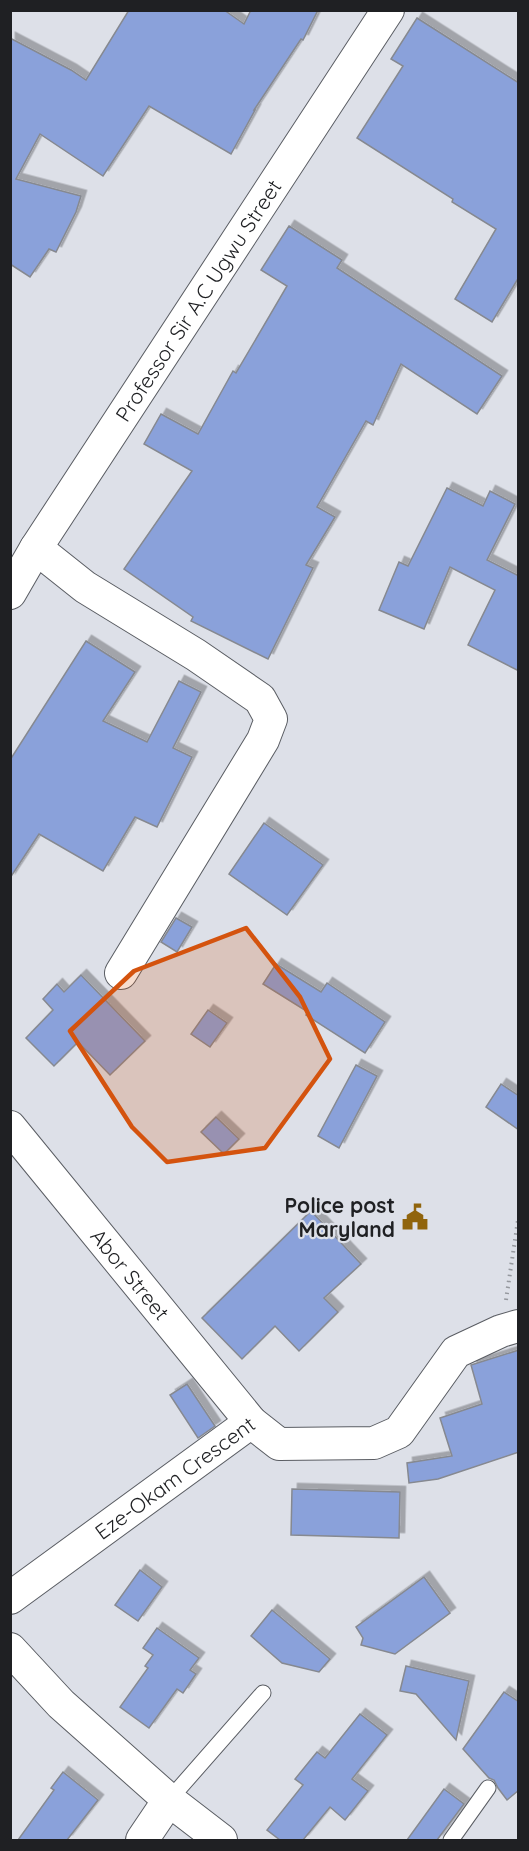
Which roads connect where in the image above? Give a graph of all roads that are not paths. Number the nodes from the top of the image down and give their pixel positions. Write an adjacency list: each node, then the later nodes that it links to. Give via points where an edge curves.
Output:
1 (388, 10): 2 (street, Professor Sir A.C Ugwu Street)
2 (36, 548): 3 (street, Professor Sir A.C Ugwu Street); 4 (street, via 85,588 260,699 271,719 263,740)
3 (10, 593)
4 (121, 973)
5 (10, 1127): 7 (street, Abor Street)
6 (510, 1328): 7 (street, Eze-Okam Crescent, via 456,1352 399,1432 374,1443 279,1444)
7 (251, 1422): 8 (street, Eze-Okam Crescent)
8 (10, 1598)
9 (10, 1649): 12 (street, via 61,1704)
10 (263, 1693): 12 (lane)
11 (488, 1788): 15 (lane)
12 (169, 1800): 13 (street); 14 (street)
13 (142, 1840)
14 (221, 1840)
15 (451, 1840)

